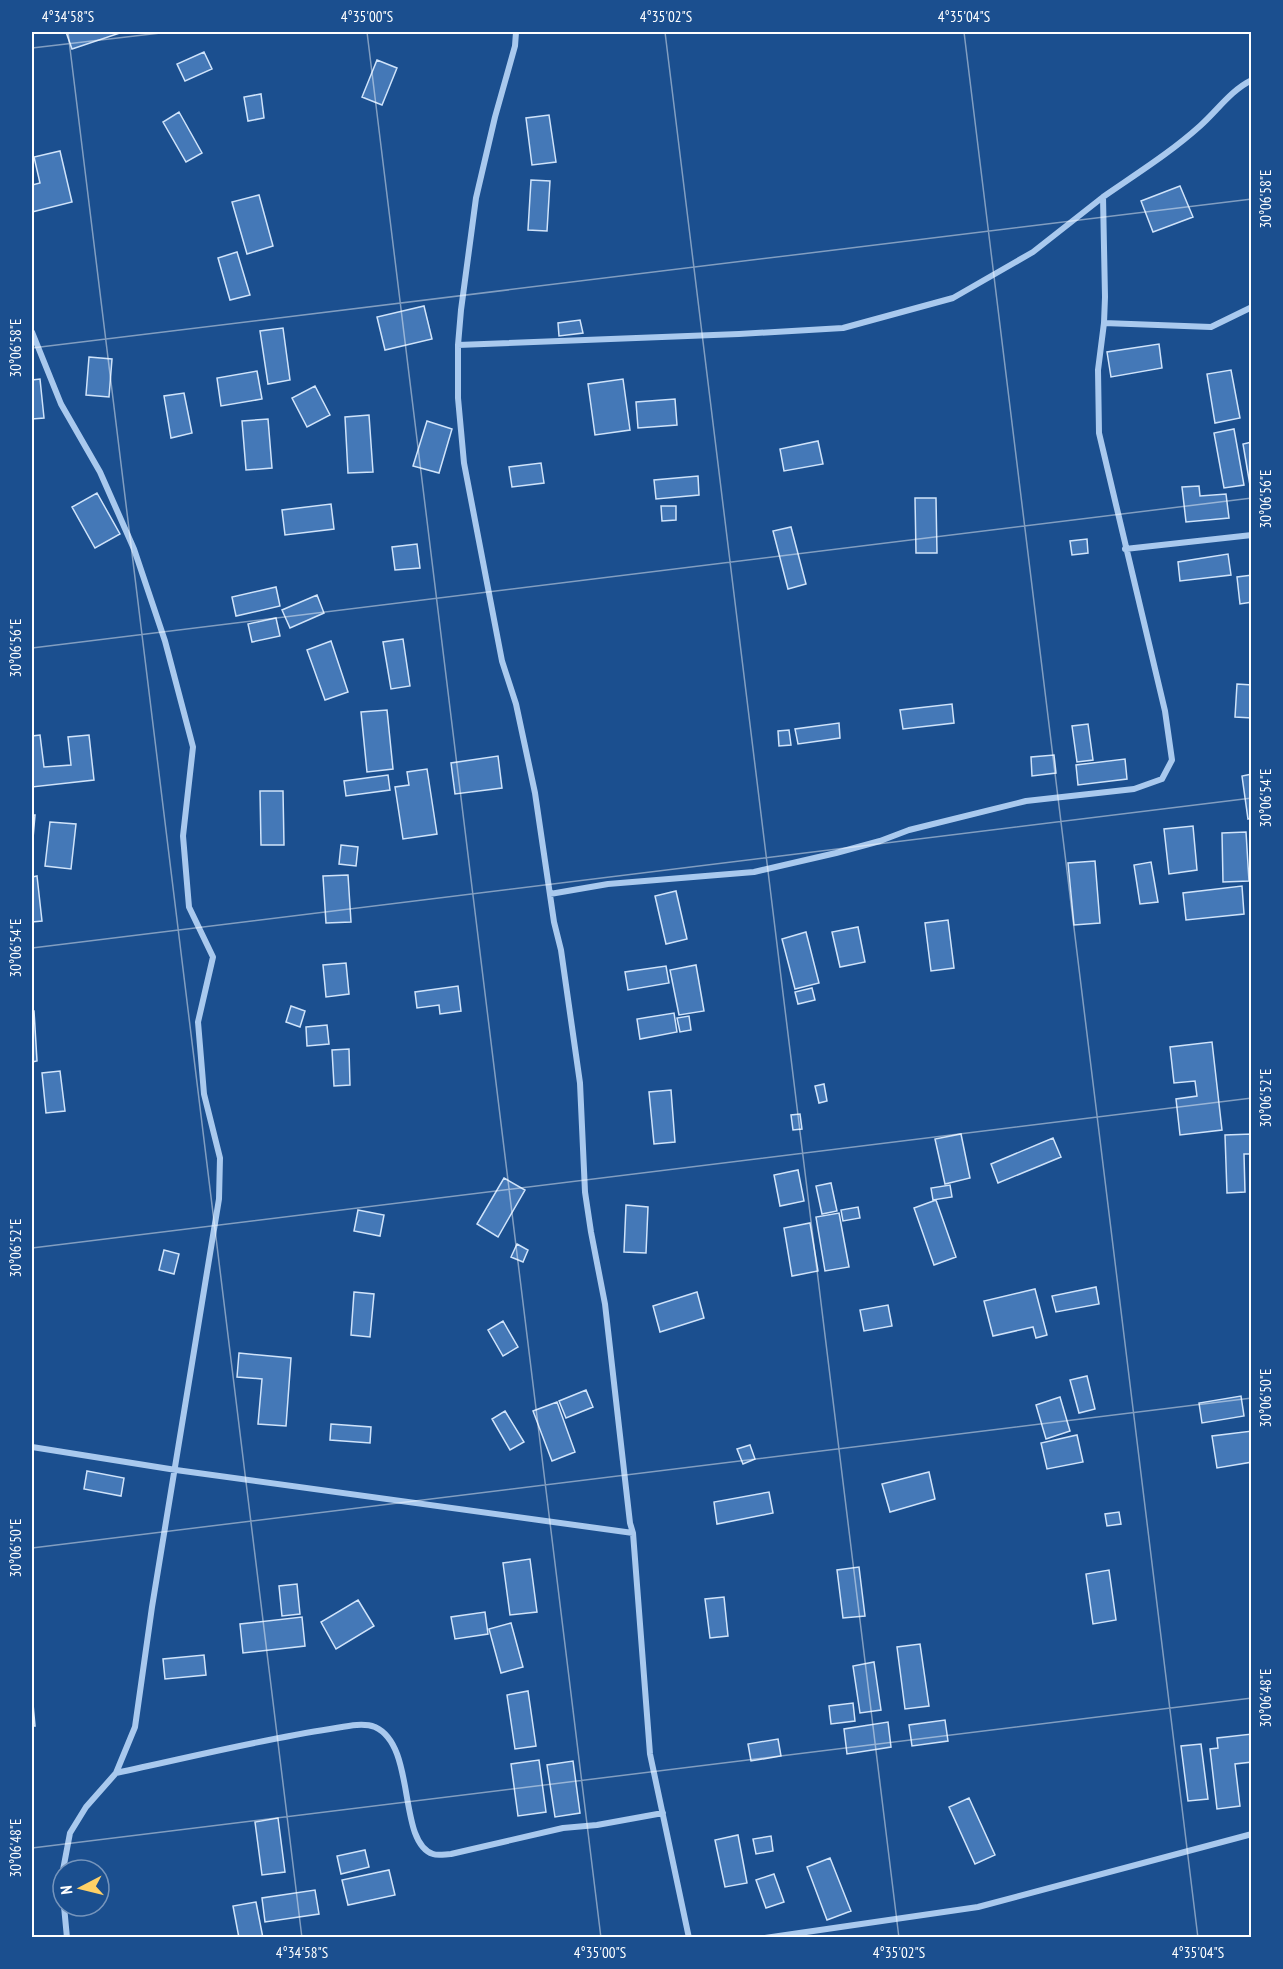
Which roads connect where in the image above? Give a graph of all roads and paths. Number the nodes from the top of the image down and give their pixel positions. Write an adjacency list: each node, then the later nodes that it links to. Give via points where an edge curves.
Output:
1 (516, 32): 7 (street, via 476,198)
2 (1251, 80): 3 (street, via 1168,152)
3 (1103, 197): 5 (street); 7 (street, via 1033,252 953,298 843,327)
4 (1251, 307): 5 (street, via 1210,327)
5 (1104, 323): 9 (street, via 1098,370 1099,433)
6 (32, 332): 12 (street, via 61,404 100,472 134,549 165,641 193,747 183,836 189,907 213,957 198,1022 204,1094 220,1158 219,1189)
7 (458, 345): 10 (street, via 464,463 502,661 516,704 535,793)
8 (1251, 535): 9 (street)
9 (1125, 549): 10 (street, via 1165,711 1172,759 1162,779 1134,789 1026,801 754,872 608,884)
10 (550, 894): 13 (street, via 575,1041 585,1192 605,1304)
11 (32, 1447): 12 (street)
12 (176, 1470): 13 (street); 14 (street, via 135,1727)
13 (633, 1533): 15 (street, via 650,1754)
14 (116, 1773): 15 (street, via 306,1733 373,1726 394,1745 412,1827 421,1846 433,1854 451,1854 563,1828); 17 (street, via 86,1807 70,1833)
15 (663, 1813): 20 (street)
16 (1251, 1834): 21 (street, via 978,1907)
17 (65, 1858)
18 (65, 1918): 19 (street)
19 (67, 1938)
20 (689, 1938)
21 (765, 1938)

